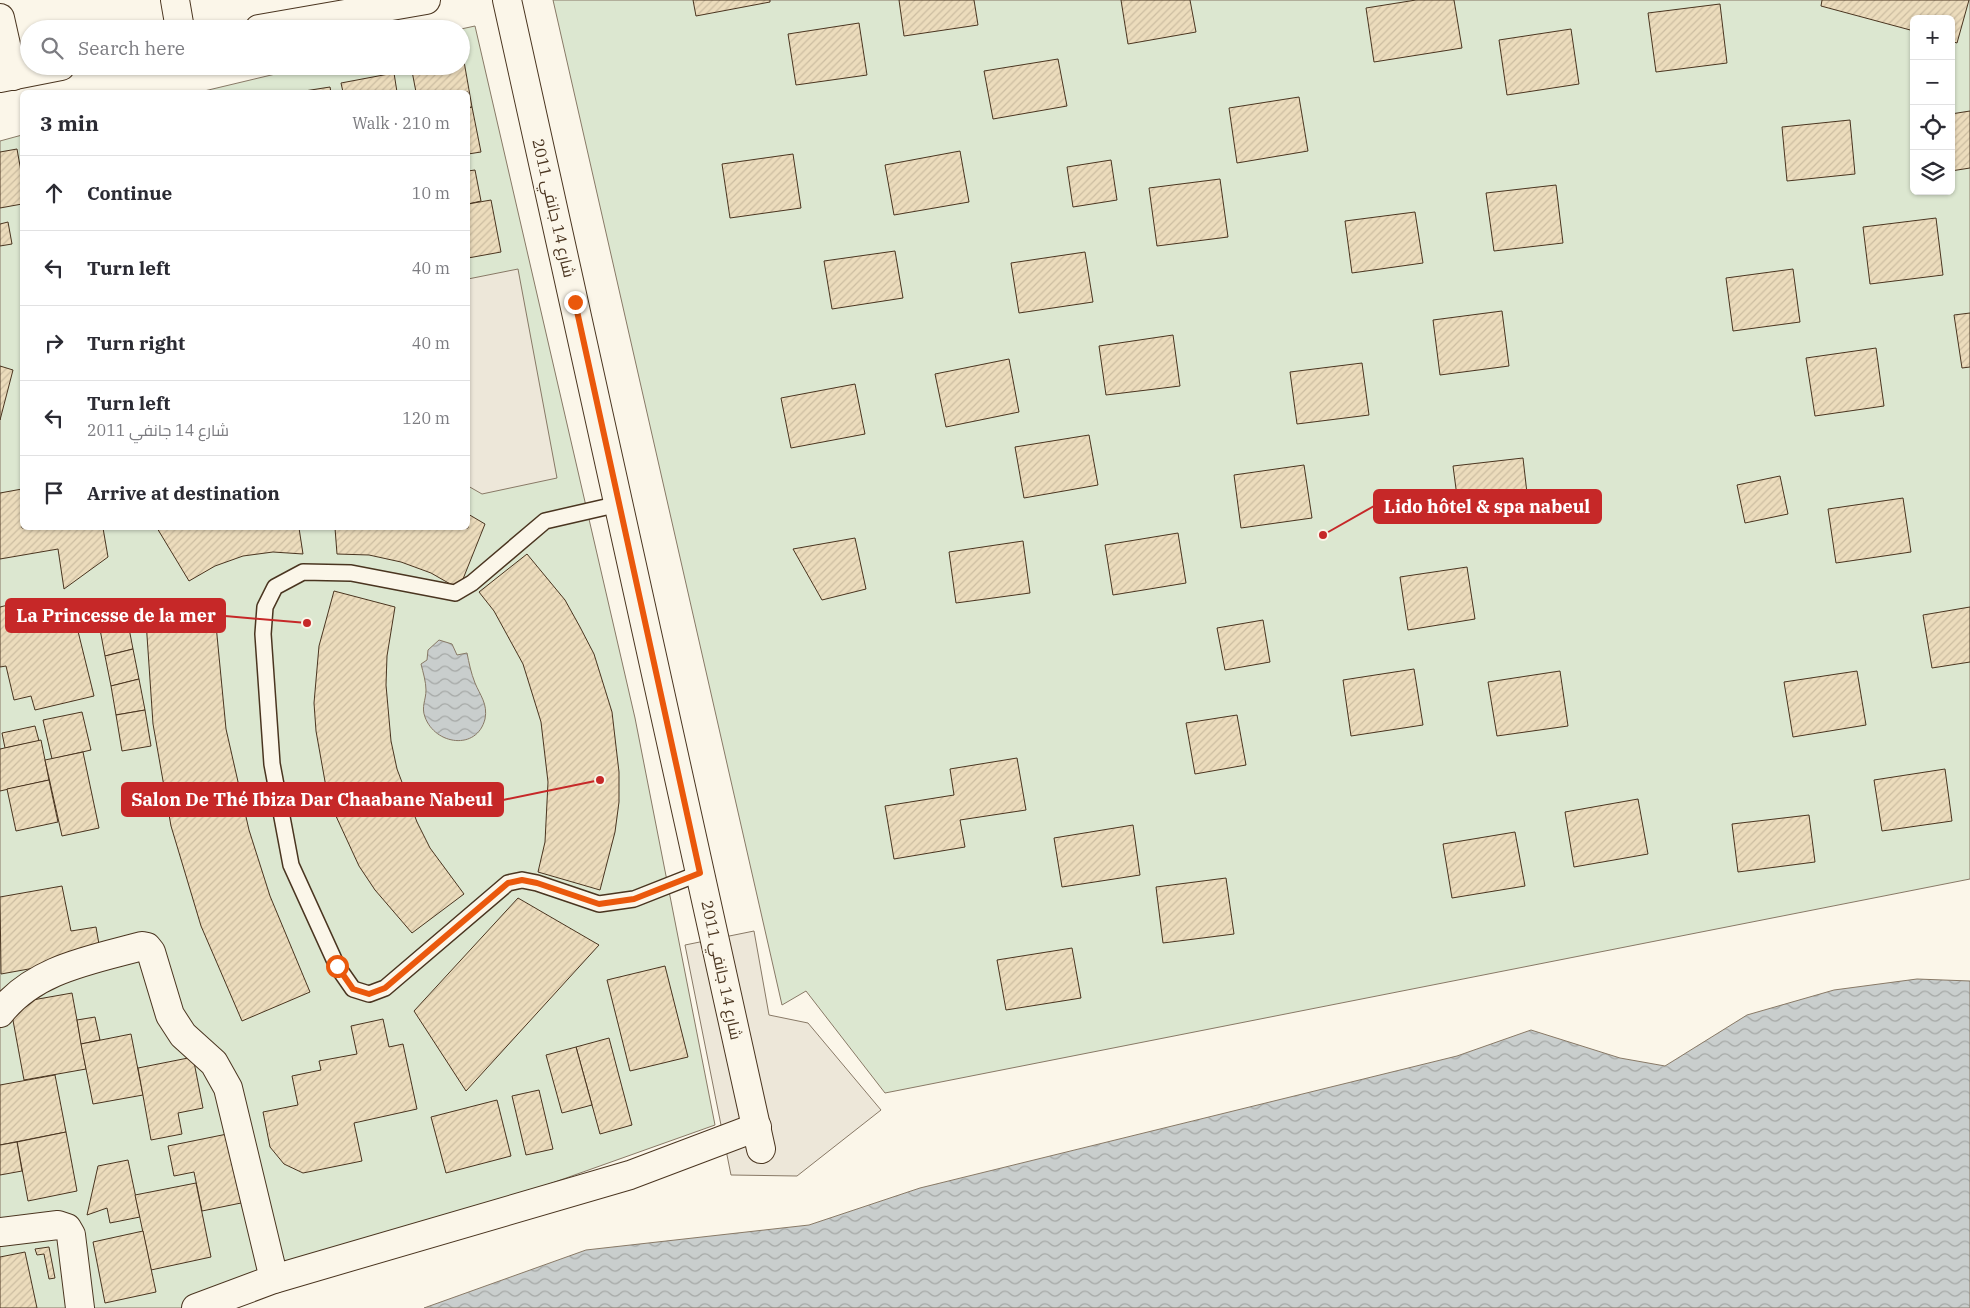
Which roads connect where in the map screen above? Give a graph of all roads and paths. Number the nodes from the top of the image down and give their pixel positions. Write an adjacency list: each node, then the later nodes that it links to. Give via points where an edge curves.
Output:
1 (175, 0): 5 (street)
2 (426, 0): 6 (street)
3 (507, 0): 9 (street, شارع 14 جانفي 2011)
4 (0, 18): 8 (street)
5 (178, 20)
6 (311, 20)
7 (20, 74): 8 (street)
8 (6, 77)
9 (619, 504): 10 (street, شارع 14 جانفي 2011); 10 (lane, via 546,521 472,583 455,593 351,573 303,572 275,587 265,607 263,634 272,764 291,865 337,966 353,989 369,994 385,988 508,883 522,880 537,883 599,904 634,899)
10 (700, 873): 13 (street, شارع 14 جانفي 2011, via 759,1138)
11 (0, 1013): 13 (street, via 32,982 80,963 147,947 170,1015 183,1034 214,1063 228,1088)
12 (0, 1232): 14 (street, via 58,1225 67,1228 71,1235)
13 (274, 1279): 15 (street)
14 (80, 1308)
15 (196, 1308)

